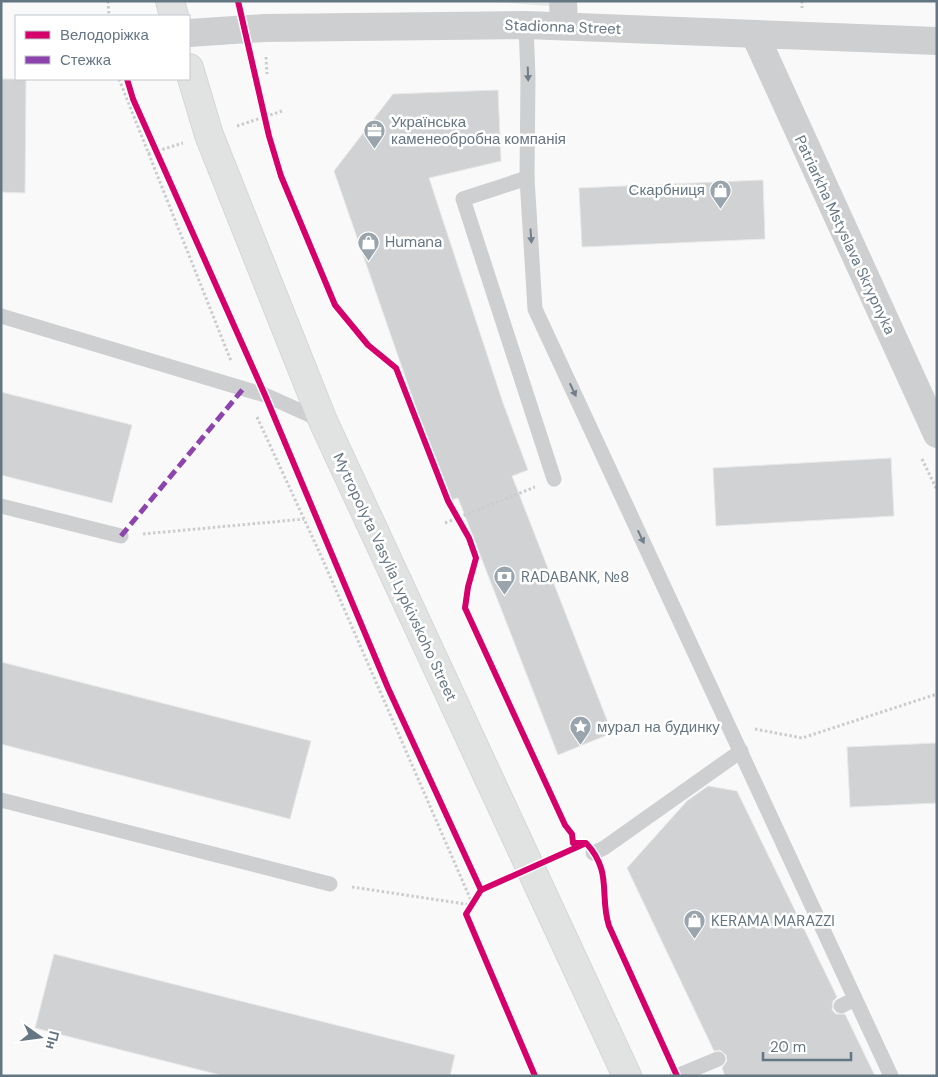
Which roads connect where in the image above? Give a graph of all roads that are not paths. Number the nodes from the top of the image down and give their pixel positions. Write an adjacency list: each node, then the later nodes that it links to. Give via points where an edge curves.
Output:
1 (170, 1): 3 (main road)
2 (563, 13): 4 (street, Stadionna Street); 6 (street, Stadionna Street)
3 (174, 15)
4 (526, 25): 5 (street, Stadionna Street); 9 (lane, one-way to 9)
5 (190, 32)
6 (756, 35): 7 (street, Stadionna Street); 12 (street, Patriarkha Mstyslava Skrypnyka)
7 (937, 41)
8 (190, 71): 11 (main road, Mytropolyta Vasylia Lypkivskoho Street, via 209,136)
9 (527, 178): 13 (lane, via 463,199); 16 (lane, one-way to 16, via 535,309)
10 (1, 316): 11 (lane, via 265,395)
11 (323, 421): 21 (main road, Mytropolyta Vasylia Lypkivskoho Street)
12 (937, 434)
13 (554, 479)
14 (1, 506): 15 (lane)
15 (121, 536)
16 (741, 751): 18 (lane); 23 (lane, via 848,1002)
17 (1, 800): 19 (lane)
18 (593, 853)
19 (330, 884)
20 (718, 1059): 22 (lane)
21 (627, 1076)
22 (677, 1076)
23 (891, 1076)

